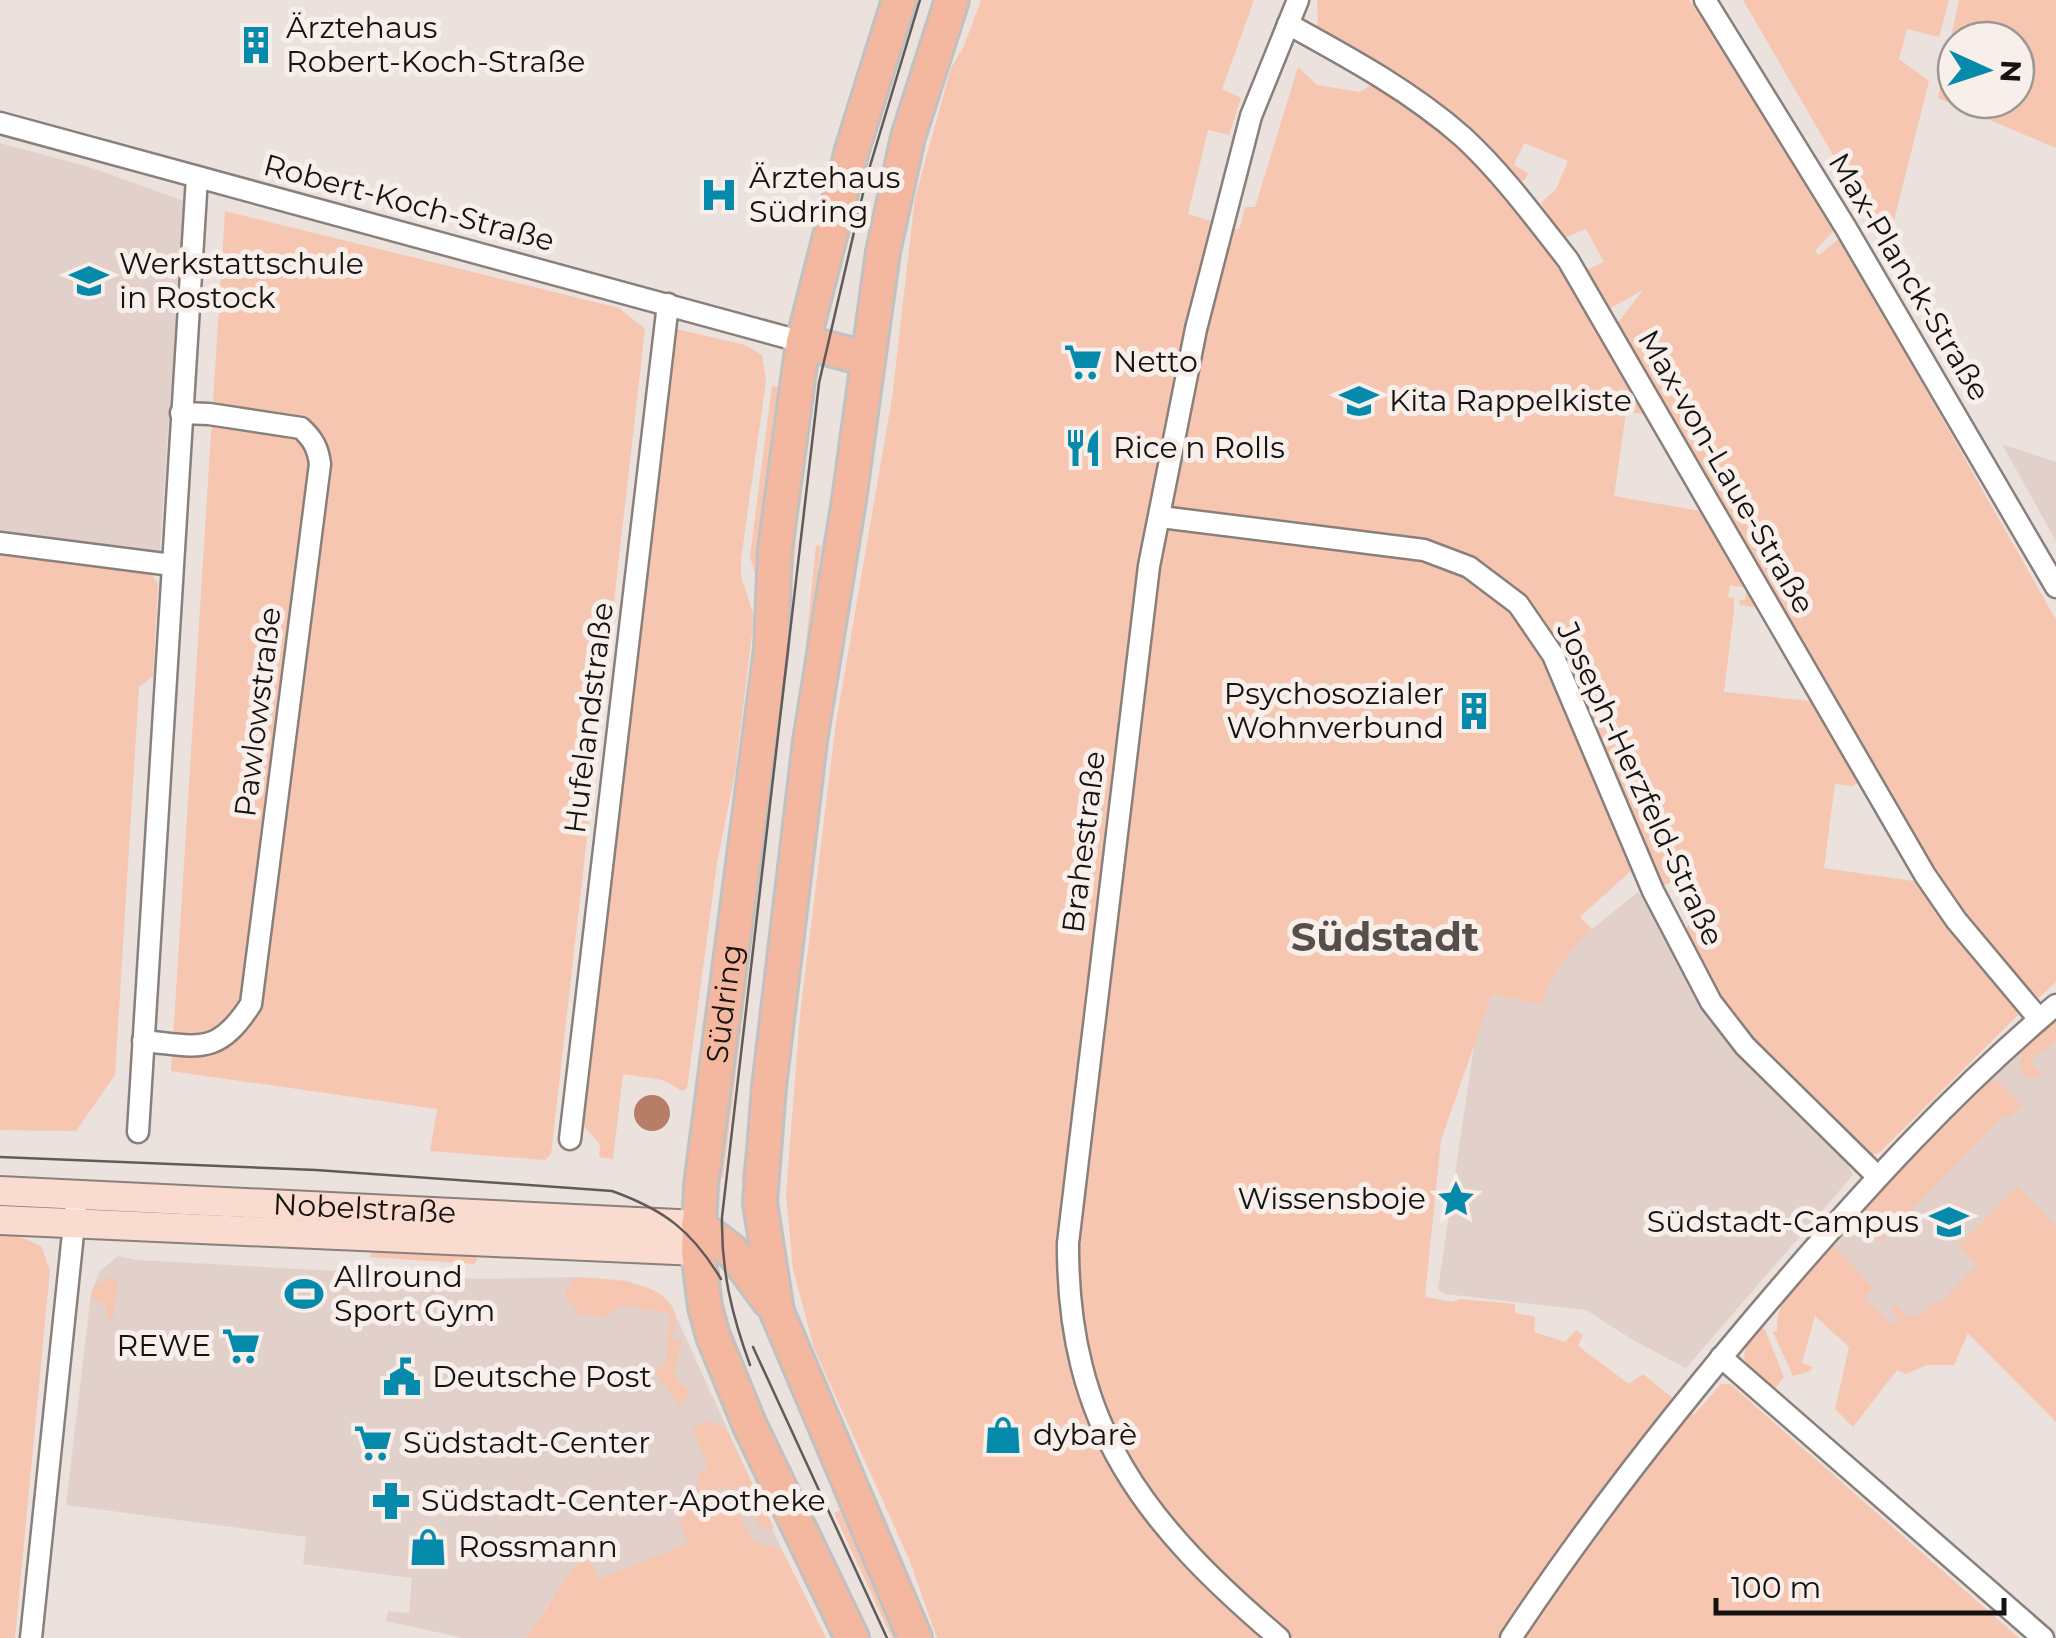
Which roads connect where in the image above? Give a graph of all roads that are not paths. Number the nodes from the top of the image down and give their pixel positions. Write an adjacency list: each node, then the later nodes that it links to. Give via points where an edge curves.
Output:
1 (900, 0): 9 (main road, Südring, via 852,150)
2 (952, 0): 10 (main road, Südring, via 893,195)
3 (1298, 0): 5 (street, Brahestraße)
4 (1705, 0): 15 (street, Max-Planck-Straße)
5 (1288, 24): 12 (street, Brahestraße, via 1252,116 1196,329); 17 (street, Max-von-Laue-Straße, via 1434,113 1466,140 1568,260 1925,875)
6 (0, 123): 7 (street, Robert-Koch-Straße)
7 (198, 176): 8 (street, Robert-Koch-Straße); 11 (street)
8 (668, 304): 9 (street, Robert-Koch-Straße); 20 (street, Hufelandstraße)
9 (803, 342): 10 (main road); 26 (main road, Südring, via 775,550 771,650 701,1184)
10 (868, 359): 23 (main road, Südring, via 810,740)
11 (181, 413): 14 (street); 18 (street, Pawlowstraße, via 301,428 312,438 320,464 250,1004 223,1038 205,1046)
12 (1161, 516): 21 (street, Joseph-Herzfeld-Straße, via 1424,550 1469,567 1518,604 1553,656 1652,891 1711,1002 1745,1046); 32 (street, Brahestraße, via 1149,566 1078,1141 1069,1305 1078,1362 1125,1474 1203,1571)
13 (0, 543): 14 (street)
14 (172, 565): 18 (street)
15 (2056, 588)
16 (2056, 1005): 17 (street)
17 (2039, 1019): 21 (street)
18 (143, 1041): 19 (street)
19 (138, 1132)
20 (570, 1139)
21 (1877, 1176): 28 (street)
22 (0, 1191): 24 (main road, Nobelstraße)
23 (760, 1203): 26 (main road, via 748,1223); 27 (main road, Südring)
24 (76, 1208): 25 (main road, Nobelstraße); 26 (main road, Nobelstraße); 29 (street)
25 (0, 1220)
26 (706, 1240): 27 (main road, via 749,1272); 30 (main road, Südring, via 705,1307 738,1399)
27 (776, 1312): 31 (main road, Südring)
28 (1721, 1357): 33 (street, via 1594,1517); 34 (street)
29 (30, 1638)
30 (852, 1638)
31 (915, 1638)
32 (1280, 1638)
33 (1511, 1638)
34 (2044, 1638)

